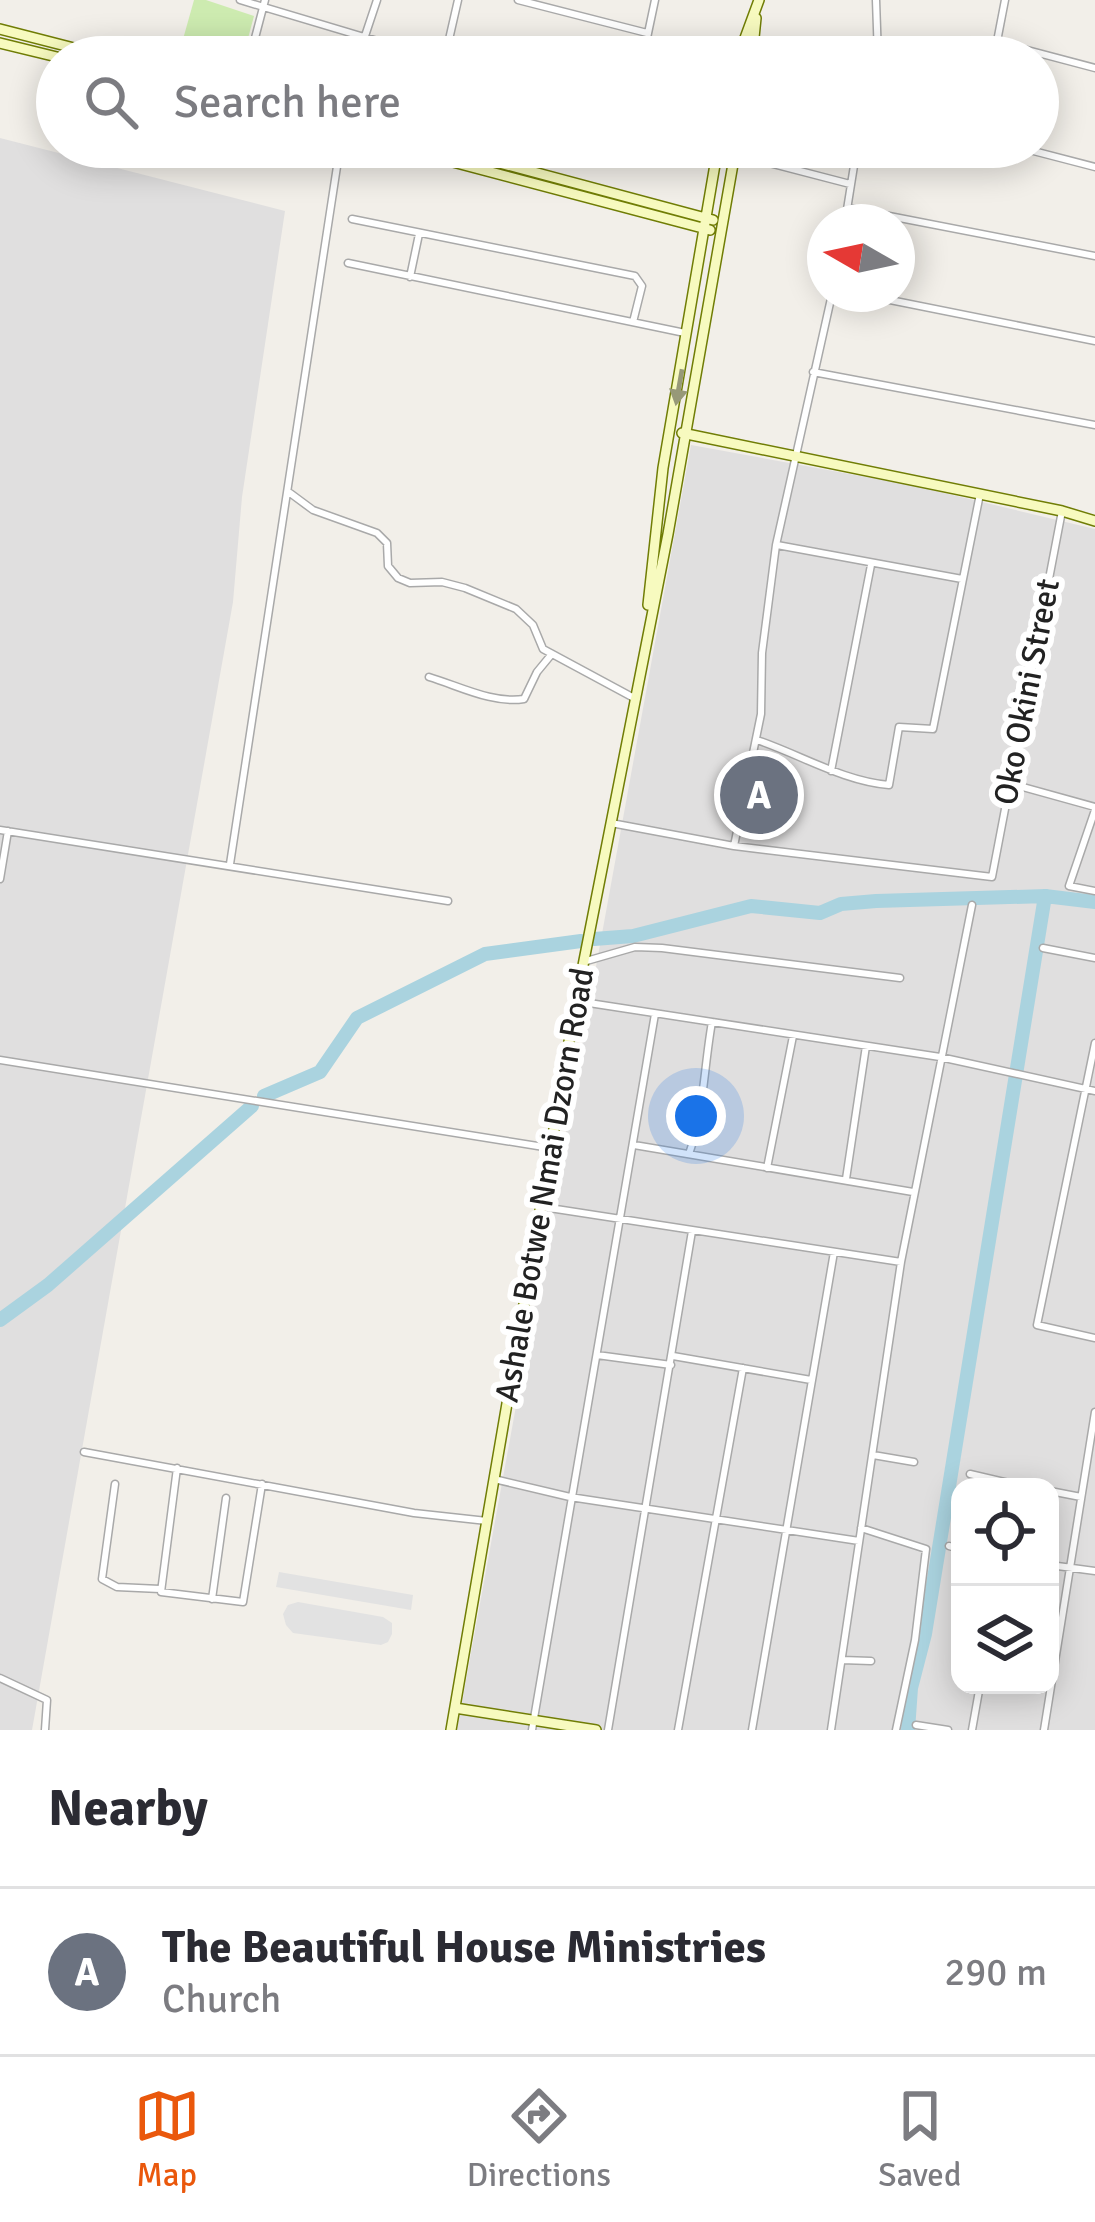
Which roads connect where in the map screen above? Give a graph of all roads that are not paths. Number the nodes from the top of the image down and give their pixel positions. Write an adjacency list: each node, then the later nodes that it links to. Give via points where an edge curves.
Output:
1 (240, 0): 9 (street)
2 (377, 0): 14 (street)
3 (458, 0): 15 (street)
4 (518, 0): 11 (street)
5 (655, 0): 11 (street)
6 (876, 0): 19 (street)
7 (1005, 0): 20 (street)
8 (758, 3): 17 (main road); 18 (main road)
9 (264, 4): 12 (street); 13 (street)
10 (0, 29): 21 (main road)
11 (647, 33): 16 (street)
12 (256, 36)
13 (355, 36)
14 (365, 36)
15 (450, 36)
16 (646, 36)
17 (746, 36)
18 (754, 36)
19 (877, 36)
20 (998, 36)
21 (36, 38)
22 (0, 43): 23 (main road)
23 (36, 52)
24 (1059, 58): 25 (street)
25 (1095, 68)
26 (1059, 158): 27 (street)
27 (1095, 167)
28 (337, 168): 58 (street)
29 (480, 168): 38 (main road)
30 (511, 168): 38 (main road)
31 (715, 168): 36 (main road, Ashale Botwe Nmai Dzorn Road)
32 (733, 168): 42 (main road, Ashale Botwe Nmai Dzorn Road)
33 (796, 168): 35 (street)
34 (853, 168): 35 (street)
35 (850, 184): 37 (street)
36 (710, 198): 38 (main road); 41 (main road, Ashale Botwe Nmai Dzorn Road)
37 (848, 204)
38 (681, 218): 41 (main road); 44 (main road, via 698,236)
39 (352, 219): 43 (street)
40 (915, 221): 45 (street)
41 (706, 224): 42 (main road); 44 (main road, Ashale Botwe Nmai Dzorn Road)
42 (722, 227): 56 (main road, Ashale Botwe Nmai Dzorn Road)
43 (420, 232): 47 (street); 50 (street, via 634,276 642,286)
44 (700, 252): 51 (main road, Ashale Botwe Nmai Dzorn Road)
45 (1095, 256)
46 (348, 263): 47 (street)
47 (410, 277): 50 (street)
48 (915, 305): 52 (street)
49 (828, 312): 53 (street)
50 (633, 322): 51 (street)
51 (688, 334): 55 (main road, Ashale Botwe Nmai Dzorn Road, one-way to 55)
52 (1095, 341)
53 (813, 372): 54 (street); 57 (street)
54 (1095, 425)
55 (671, 430): 56 (main road); 65 (main road, Ashale Botwe Nmai Dzorn Road)
56 (685, 433): 57 (main road); 65 (main road, Ashale Botwe Nmai Dzorn Road)
57 (793, 458): 59 (main road); 62 (street)
58 (290, 493): 66 (street, via 377,533 387,543 388,566 405,582 454,585 516,609); 76 (street)
59 (980, 494): 60 (main road); 64 (street)
60 (1062, 511): 61 (main road); 71 (street, Oko Okini Street)
61 (1095, 521)
62 (776, 545): 63 (street); 69 (street)
63 (871, 565): 64 (street); 70 (street)
64 (962, 580): 70 (street, via 933,730 899,727 888,786)
65 (646, 640): 68 (main road, Ashale Botwe Nmai Dzorn Road)
66 (551, 655): 67 (street, via 516,701); 68 (street)
67 (430, 677)
68 (635, 699): 73 (main road, Ashale Botwe Nmai Dzorn Road)
69 (756, 740): 70 (street); 75 (street)
70 (831, 771)
71 (1008, 783): 72 (street); 75 (street, Oko Okini Street, via 994,874 986,878)
72 (1095, 808): 78 (street, via 1069,885)
73 (610, 822): 75 (street); 83 (main road, Ashale Botwe Nmai Dzorn Road)
74 (4, 831): 76 (street); 77 (street)
75 (734, 846)
76 (230, 864): 79 (street)
77 (0, 879)
78 (1095, 891)
79 (448, 901)
80 (972, 905): 91 (street)
81 (1043, 948): 82 (street)
82 (1095, 958)
83 (584, 962): 84 (street, via 662,948); 85 (main road, Ashale Botwe Nmai Dzorn Road)
84 (900, 978)
85 (576, 1001): 86 (street); 96 (main road, Ashale Botwe Nmai Dzorn Road)
86 (655, 1014): 87 (street); 95 (street)
87 (712, 1022): 88 (street); 97 (street)
88 (794, 1034): 90 (street); 98 (street)
89 (1095, 1043): 93 (street)
90 (866, 1046): 91 (street); 99 (street)
91 (940, 1057): 93 (street); 100 (street)
92 (0, 1060): 96 (street)
93 (1085, 1088): 94 (street); 106 (street, via 1037,1325)
94 (1095, 1091)
95 (634, 1145): 97 (street); 102 (street)
96 (550, 1148): 101 (main road, Ashale Botwe Nmai Dzorn Road)
97 (689, 1154): 98 (street)
98 (767, 1168): 99 (street)
99 (846, 1180): 100 (street)
100 (913, 1192): 105 (street)
101 (540, 1207): 102 (street); 118 (main road, Ashale Botwe Nmai Dzorn Road)
102 (620, 1220): 103 (street); 107 (street)
103 (692, 1231): 104 (street); 108 (street)
104 (834, 1252): 105 (street); 110 (street)
105 (901, 1262): 113 (street)
106 (1095, 1338)
107 (597, 1355): 108 (street); 122 (street)
108 (672, 1361): 109 (street); 125 (street)
109 (743, 1368): 110 (street); 126 (street)
110 (812, 1380): 129 (street)
111 (1095, 1412): 123 (street)
112 (84, 1452): 115 (street)
113 (873, 1455): 114 (street); 128 (street)
114 (914, 1462)
115 (177, 1468): 120 (street); 134 (street)
116 (970, 1474): 117 (street)
117 (987, 1478)
118 (494, 1479): 122 (street); 127 (main road, Ashale Botwe Nmai Dzorn Road)
119 (115, 1484): 134 (street, via 102,1579)
120 (262, 1484): 127 (street); 135 (street, via 243,1602)
121 (1059, 1493): 123 (street)
122 (570, 1497): 125 (street); 141 (street)
123 (1081, 1497): 132 (street)
124 (226, 1498): 135 (street)
125 (647, 1509): 126 (street); 146 (street)
126 (717, 1519): 129 (street); 147 (street)
127 (487, 1521): 140 (main road, Ashale Botwe Nmai Dzorn Road)
128 (861, 1528): 130 (street); 150 (street, via 926,1549)
129 (788, 1529): 130 (street); 148 (street)
130 (859, 1541): 136 (street)
131 (1059, 1566): 132 (street)
132 (1069, 1567): 133 (street); 153 (street)
133 (1095, 1571)
134 (160, 1589): 135 (street)
135 (212, 1599)
136 (842, 1660): 137 (street); 149 (street)
137 (871, 1661)
138 (0, 1678): 143 (street, via 47,1700)
139 (978, 1694): 152 (street)
140 (455, 1708): 141 (main road); 144 (main road, Ashale Botwe Nmai Dzorn Road)
141 (532, 1725): 145 (main road)
142 (916, 1725): 151 (street)
143 (45, 1730)
144 (451, 1730)
145 (596, 1730)
146 (608, 1730)
147 (678, 1730)
148 (752, 1730)
149 (831, 1730)
150 (896, 1730)
151 (948, 1730)
152 (972, 1730)
153 (1044, 1730)

